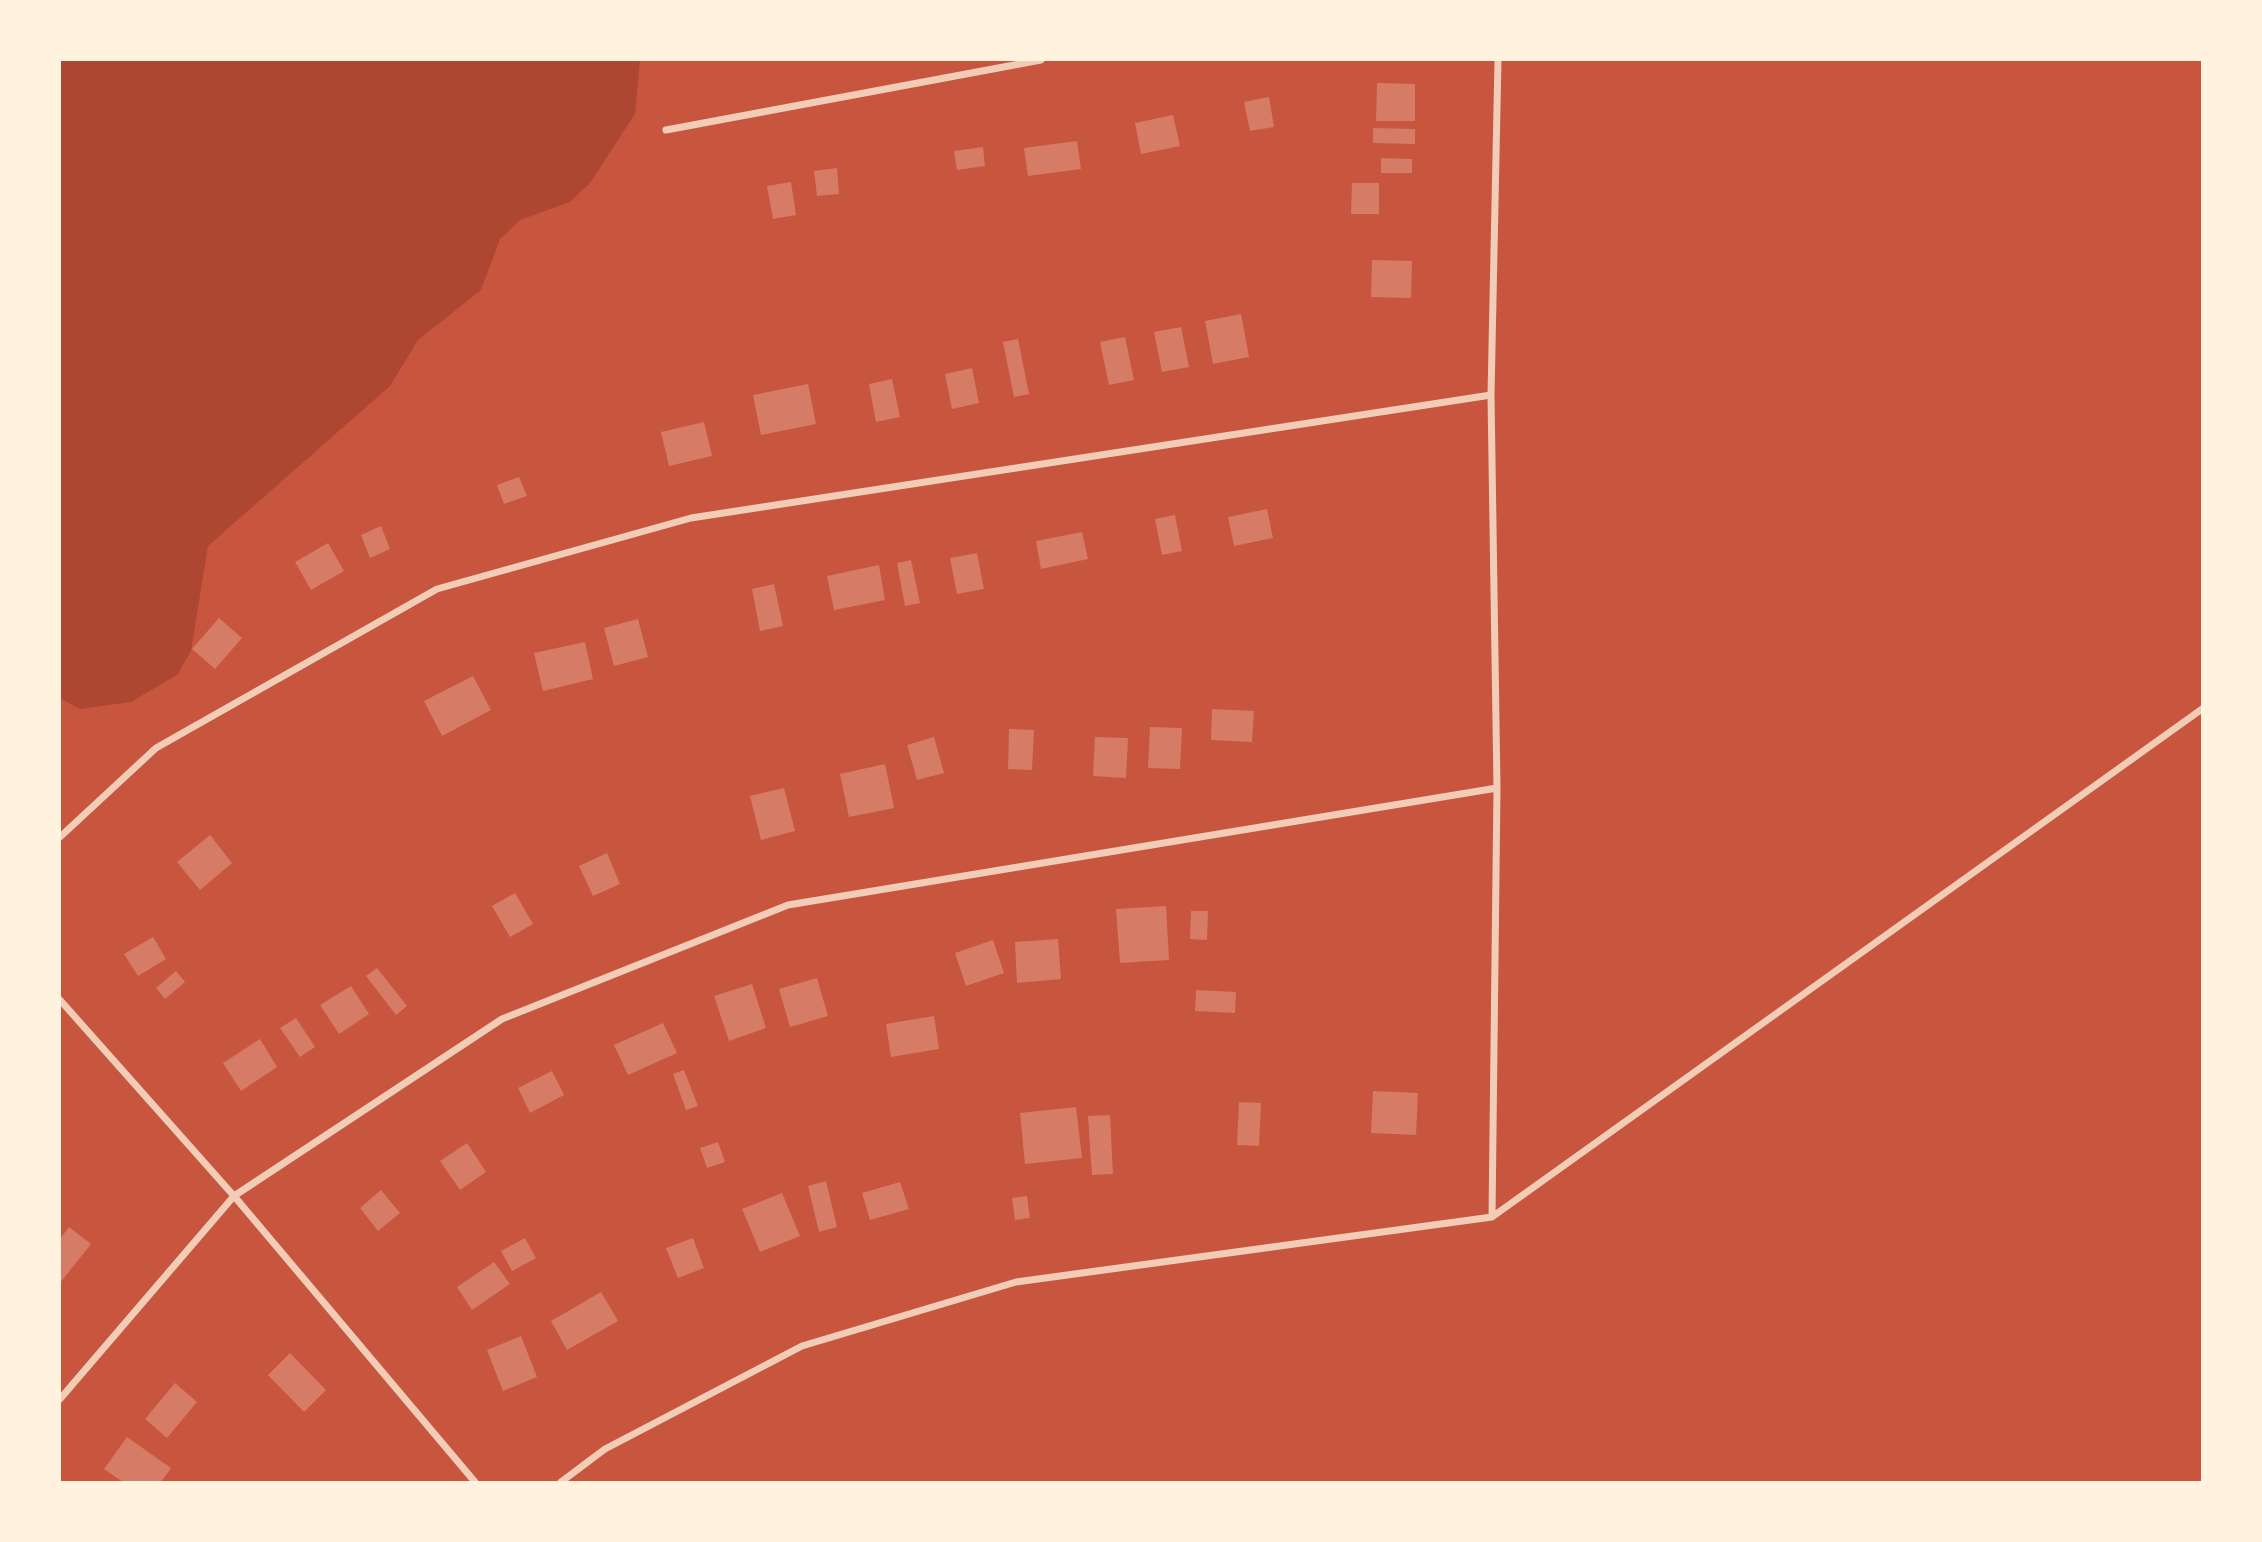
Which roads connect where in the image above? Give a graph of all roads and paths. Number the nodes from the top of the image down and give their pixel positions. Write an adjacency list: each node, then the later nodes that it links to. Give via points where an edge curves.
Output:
1 (1041, 60): 3 (street)
2 (1498, 60): 4 (street)
3 (666, 130)
4 (1492, 395): 6 (street); 7 (street, via 691,518 437,589 156,748)
5 (2203, 709): 10 (street)
6 (1497, 788): 9 (street, via 788,905 502,1019); 10 (street)
7 (60, 837)
8 (60, 1000): 9 (street)
9 (234, 1196): 11 (street); 12 (street)
10 (1492, 1217): 13 (street, via 1016,1282 802,1346 605,1449)
11 (60, 1399)
12 (475, 1482)
13 (561, 1482)

